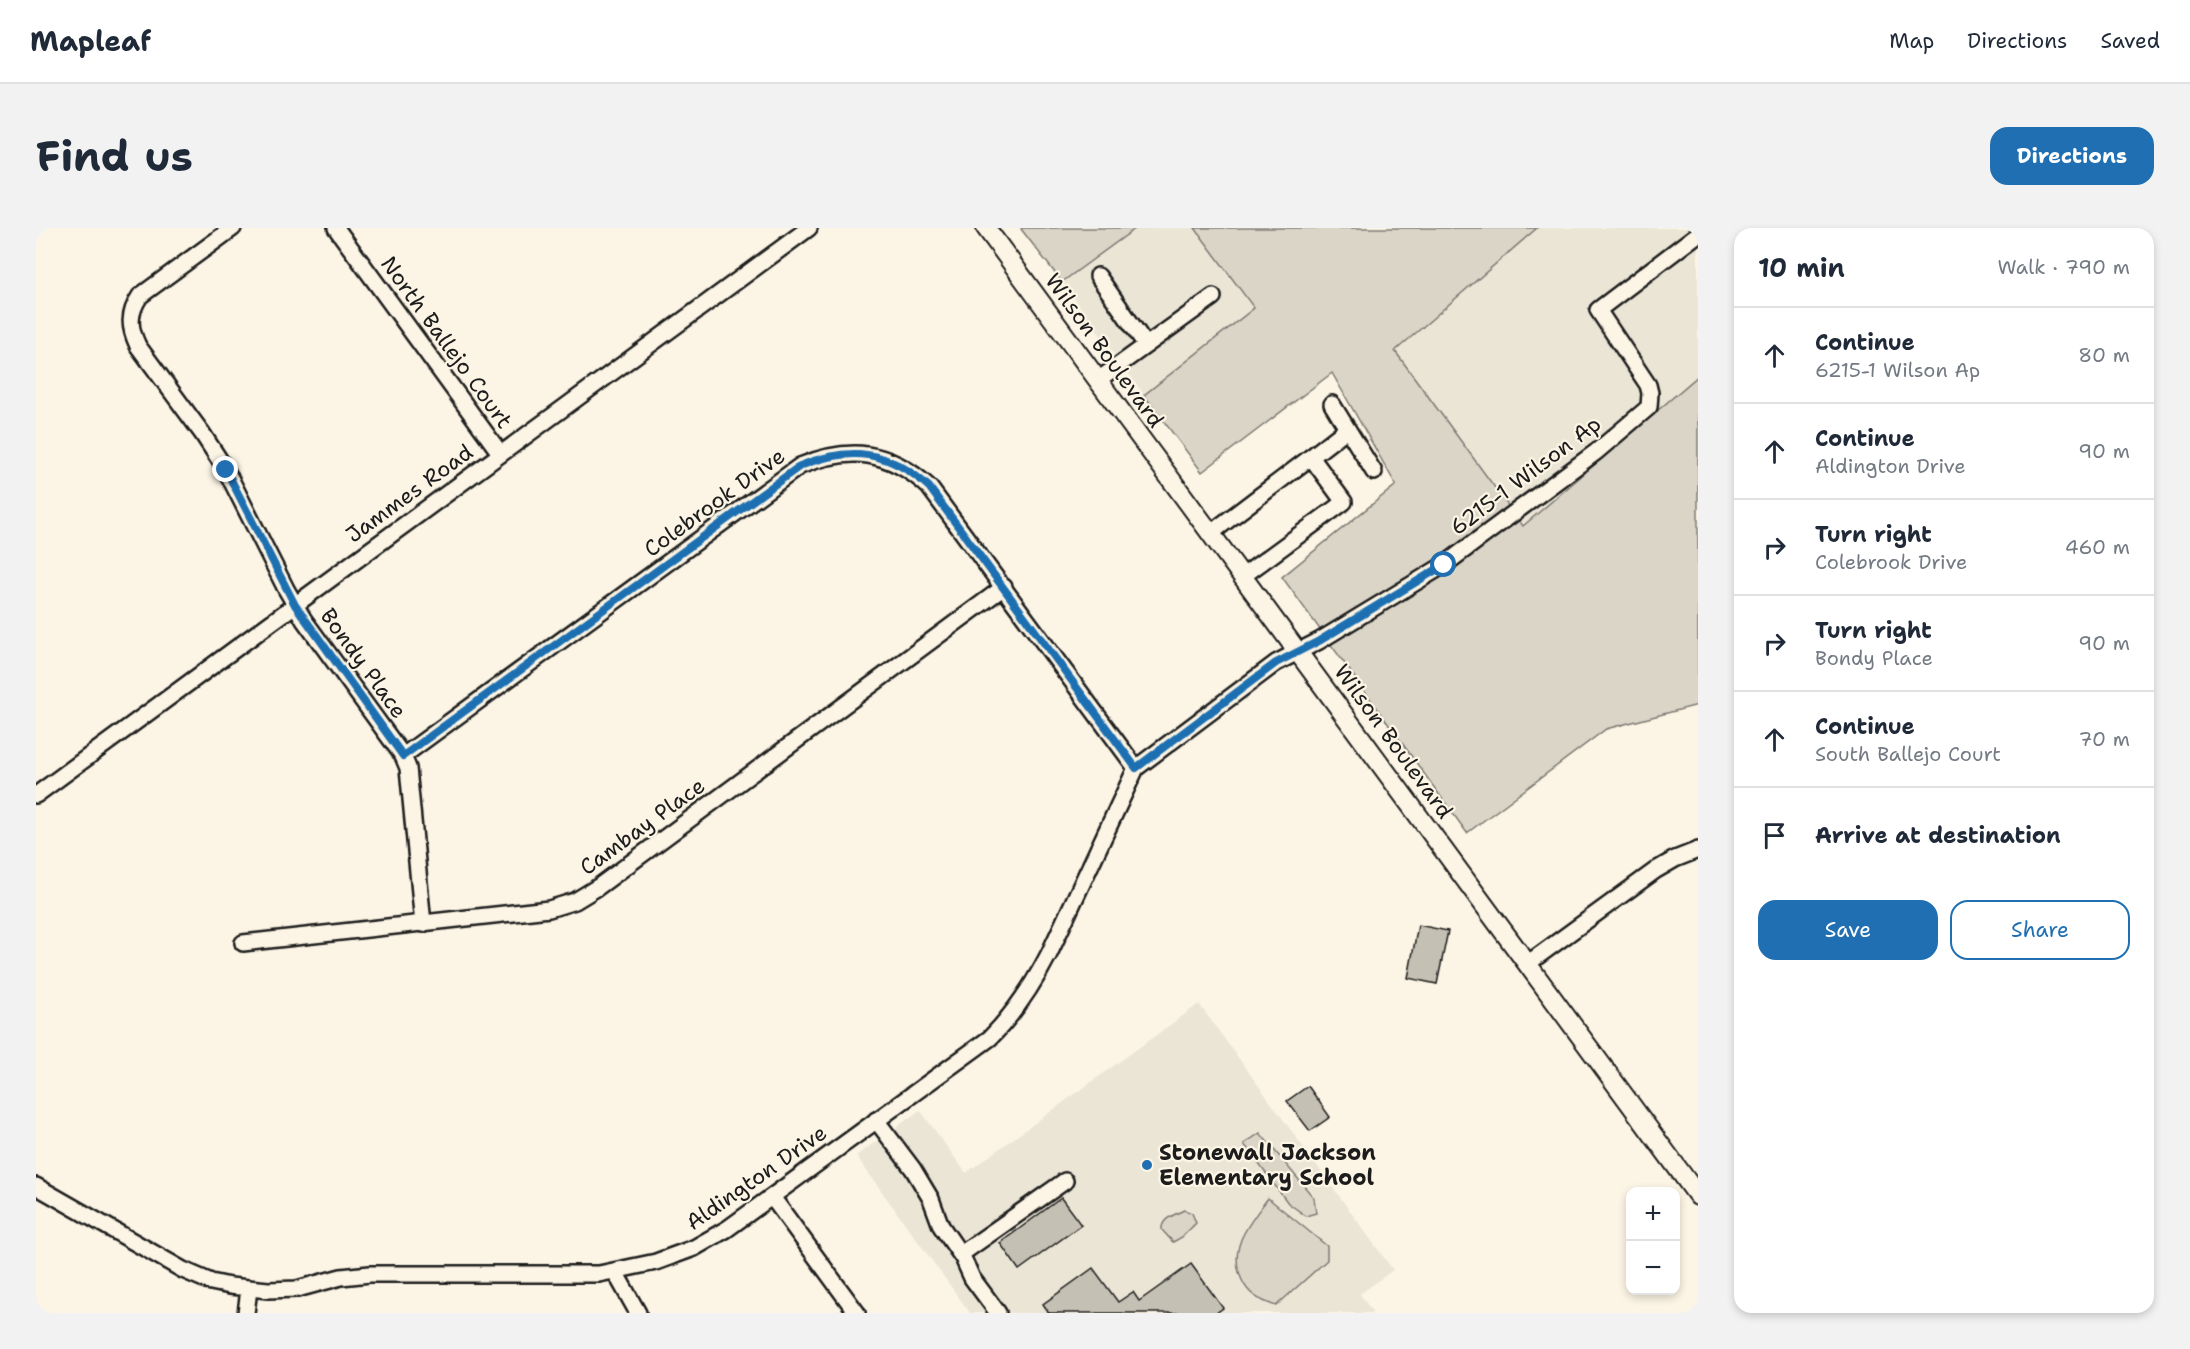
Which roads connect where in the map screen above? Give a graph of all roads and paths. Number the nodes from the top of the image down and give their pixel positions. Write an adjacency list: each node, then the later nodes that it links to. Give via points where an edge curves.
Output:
1 (232, 228): 18 (street, Bondy Place, via 140,296 129,320 138,346 226,470)
2 (336, 228): 12 (street, North Ballejo Court)
3 (809, 228): 12 (street, Jammes Road)
4 (986, 228): 9 (main road, Wilson Boulevard)
5 (1698, 234): 19 (street, 6215-1 Wilson Ap, via 1598,310 1648,385 1648,407 1596,452 1444,565)
6 (1098, 276): 8 (street)
7 (1213, 297): 8 (street)
8 (1146, 345): 9 (street)
9 (1098, 380): 15 (main road, Wilson Boulevard)
10 (1332, 404): 11 (street)
11 (1347, 429): 13 (street); 14 (street)
12 (500, 453): 18 (street, Jammes Road)
13 (1311, 457): 15 (street); 16 (street, via 1344,502)
14 (1374, 472)
15 (1211, 533): 16 (main road, Wilson Boulevard)
16 (1243, 576): 19 (main road, Wilson Boulevard)
17 (1004, 587): 20 (street, Colebrook Drive, via 929,487 913,472 891,460 865,454 824,457 800,466); 21 (street, Colebrook Drive); 24 (street, Cambay Place, via 575,901 549,909)
18 (295, 605): 20 (street, Bondy Place); 22 (street, Jammes Road)
19 (1298, 652): 21 (street, Aldington Drive, via 1276,663); 26 (main road, Wilson Boulevard)
20 (403, 756): 24 (street, Bondy Place, via 408,768)
21 (1136, 768): 27 (street, Aldington Drive, via 1049,954 1020,1004 990,1038)
22 (36, 795)
23 (1698, 850): 26 (street, via 1656,870)
24 (423, 924): 25 (street, Cambay Place)
25 (243, 943)
26 (1527, 964): 30 (main road, Wilson Boulevard)
27 (876, 1120): 31 (street, Aldington Drive); 32 (street, via 913,1169 931,1198 940,1226)
28 (1065, 1181): 32 (street)
29 (36, 1186): 34 (street, Aldington Drive, via 183,1270 211,1282)
30 (1698, 1196)
31 (772, 1197): 33 (street, Aldington Drive, via 694,1248); 37 (street)
32 (961, 1254): 38 (street, via 972,1278)
33 (615, 1272): 34 (street, Aldington Drive, via 370,1274 297,1289); 36 (street)
34 (249, 1289): 35 (street)
35 (246, 1313)
36 (638, 1313)
37 (857, 1313)
38 (998, 1313)

